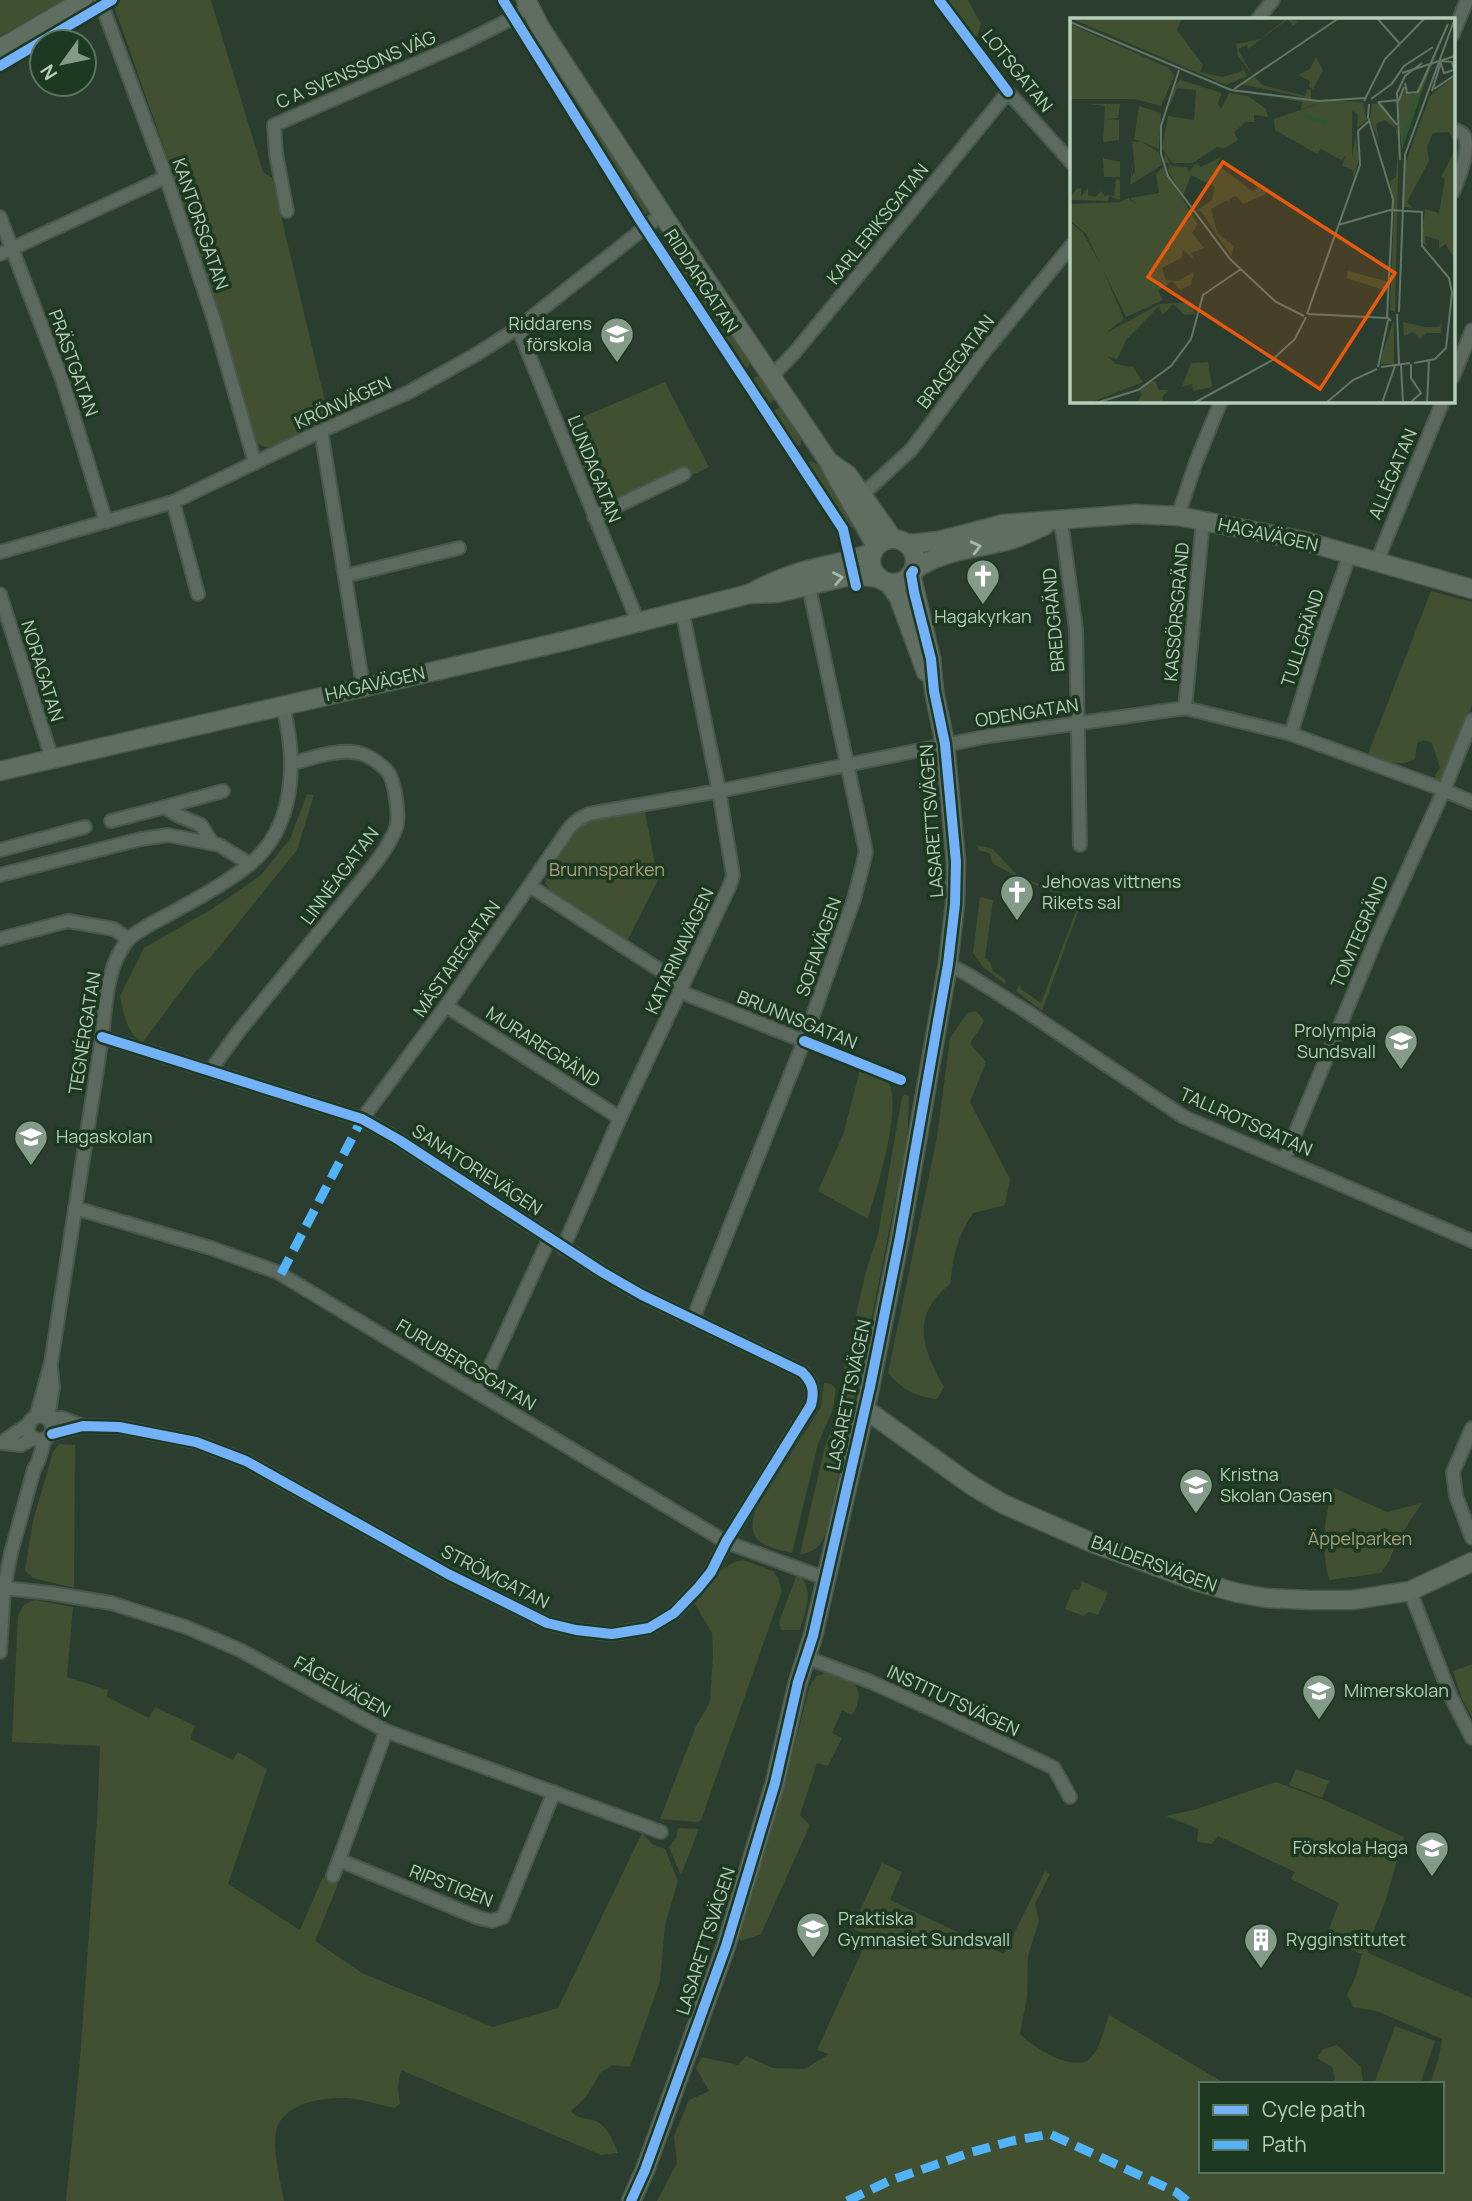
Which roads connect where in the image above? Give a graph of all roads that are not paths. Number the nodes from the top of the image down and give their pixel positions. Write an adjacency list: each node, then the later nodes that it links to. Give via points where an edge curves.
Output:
1 (83, 0): 8 (street)
2 (100, 0): 12 (street, KANTORSGATAN)
3 (1273, 0): 6 (street)
4 (1467, 0): 7 (street)
5 (527, 3): 14 (street, C A SVENSSONS VÄG, via 513,18 461,44 274,125); 15 (street, RIDDARGATAN)
6 (1259, 18)
7 (1454, 32)
8 (0, 49)
9 (1008, 92): 11 (street, LOTSGATAN); 23 (street, KARL ERIKSGATAN)
10 (1454, 130): 13 (street, via 1469,141 1470,150)
11 (1070, 161)
12 (166, 177): 18 (street); 28 (street, KANTORSGATAN)
13 (1454, 190)
14 (287, 211)
15 (662, 214): 19 (street, KRÖNVÄGEN); 23 (street, RIDDARGATAN)
16 (0, 217): 18 (street, PRÄSTGATAN)
17 (1070, 247): 30 (street, BRAGEGATAN, via 912,449)
18 (6, 251): 36 (street, PRÄSTGATAN, via 63,382)
19 (518, 328): 26 (street, KRÖNVÄGEN, via 409,392); 33 (street, LUNDAGATAN)
20 (1472, 330): 21 (street)
21 (1463, 350): 22 (street)
22 (1454, 374)
23 (772, 376): 27 (street, RIDDARGATAN)
24 (1221, 402): 32 (street)
25 (1443, 402): 42 (street, ALLÉGATAN)
26 (321, 431): 28 (street, KRÖNVÄGEN); 44 (street)
27 (829, 462): 30 (street, RIDDARGATAN, via 848,475); 39 (street, RIDDARGATAN)
28 (255, 463): 31 (street, KRÖNVÄGEN)
29 (684, 474): 33 (street)
30 (863, 494): 37 (street, RIDDARGATAN)
31 (173, 502): 36 (street, KRÖNVÄGEN); 49 (street)
32 (1178, 516): 34 (street, HAGAVÄGEN); 35 (street, HAGAVÄGEN)
33 (594, 517): 51 (street, LUNDAGATAN)
34 (1059, 519): 37 (street, HAGAVÄGEN, via 1004,524 938,541); 43 (street, HAGAVÄGEN, one-way to 34, via 924,562 1013,539); 57 (street, BREDGRÄND, via 1076,629)
35 (1205, 521): 41 (street, HAGAVÄGEN); 55 (street, KASSÖRSGRÄND)
36 (106, 522): 40 (street, KRÖNVÄGEN)
37 (901, 541): 39 (street, via 885,540); 43 (street, via 915,556)
38 (459, 548): 44 (street)
39 (875, 550): 45 (street, HAGAVÄGEN); 46 (street, via 872,567)
40 (0, 552)
41 (1350, 554): 42 (street, HAGAVÄGEN); 58 (street, TULLGRÄND)
42 (1377, 561): 47 (street, HAGAVÄGEN)
43 (912, 572): 46 (street, via 900,582); 53 (street, LASARETTSVÄGEN)
44 (345, 576): 52 (street)
45 (807, 578): 46 (street, HAGAVÄGEN, one-way to 46, via 854,575); 50 (street, HAGAVÄGEN, via 772,581 749,594); 62 (street, SOFIAVÄGEN)
46 (884, 580): 53 (street, LASARETTSVÄGEN, via 898,598)
47 (1472, 589)
48 (0, 594): 60 (street, NORAGATAN)
49 (198, 594)
50 (682, 610): 51 (street, HAGAVÄGEN); 66 (street, KATARINAVÄGEN)
51 (638, 622): 52 (street, HAGAVÄGEN)
52 (363, 686): 54 (street, HAGAVÄGEN)
53 (934, 691): 59 (street, LASARETTSVÄGEN)
54 (283, 706): 60 (street, HAGAVÄGEN); 61 (street)
55 (1185, 708): 57 (street, ODENGATAN); 58 (street, ODENGATAN)
56 (1472, 720): 64 (street, TOMTEGRÄND)
57 (1077, 722): 59 (street, ODENGATAN); 73 (street, BREDGRÄND)
58 (1291, 734): 64 (street, ODENGATAN)
59 (945, 744): 62 (street, ODENGATAN); 80 (street, LASARETTSVÄGEN, via 956,862)
60 (52, 759): 63 (street, HAGAVÄGEN)
61 (291, 764): 75 (street, via 290,793 280,822); 85 (street, LINNÉAGATAN, via 338,752 364,754 388,771 397,798 397,826 377,861)
62 (848, 764): 66 (street, ODENGATAN); 84 (street, SOFIAVÄGEN, via 866,852)
63 (0, 771)
64 (1444, 790): 67 (street, ODENGATAN); 88 (street, TOMTEGRÄND)
65 (223, 791): 68 (street)
66 (719, 791): 69 (street, ODENGATAN); 81 (street, KATARINAVÄGEN, via 733,875)
67 (1472, 802)
68 (165, 807): 70 (street); 72 (street, via 201,825)
69 (579, 818): 77 (street, MÄSTAREGATAN)
70 (111, 821)
71 (85, 828): 74 (street)
72 (212, 843): 75 (street); 76 (street, via 155,837)
73 (1080, 845)
74 (0, 850)
75 (250, 864): 79 (street)
76 (0, 876)
77 (530, 886): 81 (street, BRUNNSGATAN); 82 (street, MÄSTAREGATAN)
78 (0, 939): 79 (street, via 68,921 114,929)
79 (128, 939): 83 (street, TEGNÉRGATAN, via 108,983)
80 (948, 964): 88 (street, TALLROTSGATAN, via 1184,1118); 96 (street, LASARETTSVÄGEN)
81 (682, 988): 84 (street, BRUNNSGATAN); 86 (street, KATARINAVÄGEN)
82 (446, 1006): 86 (street, MURAREGRÄND); 87 (street, MÄSTAREGATAN)
83 (102, 1037): 85 (street, SANATORIEVÄGEN); 89 (street, TEGNÉRGATAN)
84 (804, 1041): 93 (street, SOFIAVÄGEN)
85 (210, 1071): 87 (street, SANATORIEVÄGEN)
86 (620, 1118): 92 (street, KATARINAVÄGEN)
87 (362, 1119): 90 (street, SANATORIEVÄGEN)
88 (1284, 1160): 91 (street, TALLROTSGATAN)
89 (75, 1208): 95 (street, FURUBERGSGATAN, via 269,1269); 97 (street, TEGNÉRGATAN, via 51,1363 53,1387)
90 (549, 1239): 92 (street, SANATORIEVÄGEN); 95 (street)
91 (1472, 1241)
92 (564, 1248): 93 (street, SANATORIEVÄGEN, via 642,1295)
93 (693, 1319): 94 (street, SANATORIEVÄGEN, via 802,1372)
94 (811, 1381): 103 (street, STRÖMGATAN, via 811,1405)
95 (478, 1393): 103 (street, FURUBERGSGATAN)
96 (865, 1409): 105 (street, LASARETTSVÄGEN); 107 (street, BALDERSVÄGEN, via 1003,1504 1198,1582 1266,1598 1310,1600 1352,1600)
97 (38, 1420): 98 (street, STRÖMGATAN, via 62,1418); 100 (street, via 52,1428); 100 (street, via 28,1429); 101 (street, STRÖMGATAN)
98 (83, 1426): 100 (street, STRÖMGATAN); 103 (street, STRÖMGATAN, via 145,1431 219,1450 448,1574 547,1623 576,1630 611,1634 649,1628 674,1613 698,1588)
99 (1472, 1428): 102 (street, via 1453,1472 1456,1496)
100 (43, 1437): 101 (street, STRÖMGATAN, via 21,1445); 106 (street, via 31,1452 34,1469)
101 (0, 1443)
102 (1472, 1538)
103 (726, 1542): 105 (street, FURUBERGSGATAN)
104 (1472, 1562): 107 (street, BALDERSVÄGEN)
105 (827, 1579): 109 (street, LASARETTSVÄGEN)
106 (4, 1588): 108 (street); 110 (street, FÅGELVÄGEN, via 111,1603 186,1627 240,1650)
107 (1410, 1591): 111 (street)
108 (0, 1652)
109 (805, 1657): 113 (street, INSTITUTSVÄGEN, via 871,1682 1054,1768); 117 (street, LASARETTSVÄGEN, via 775,1783 726,1946)
110 (386, 1731): 112 (street, FÅGELVÄGEN); 115 (street)
111 (1472, 1738)
112 (554, 1792): 114 (street, FÅGELVÄGEN); 115 (street, RIPSTIGEN, via 503,1917 492,1921)
113 (1070, 1797)
114 (661, 1832)
115 (339, 1860): 116 (street)
116 (333, 1876)
117 (631, 2201)

